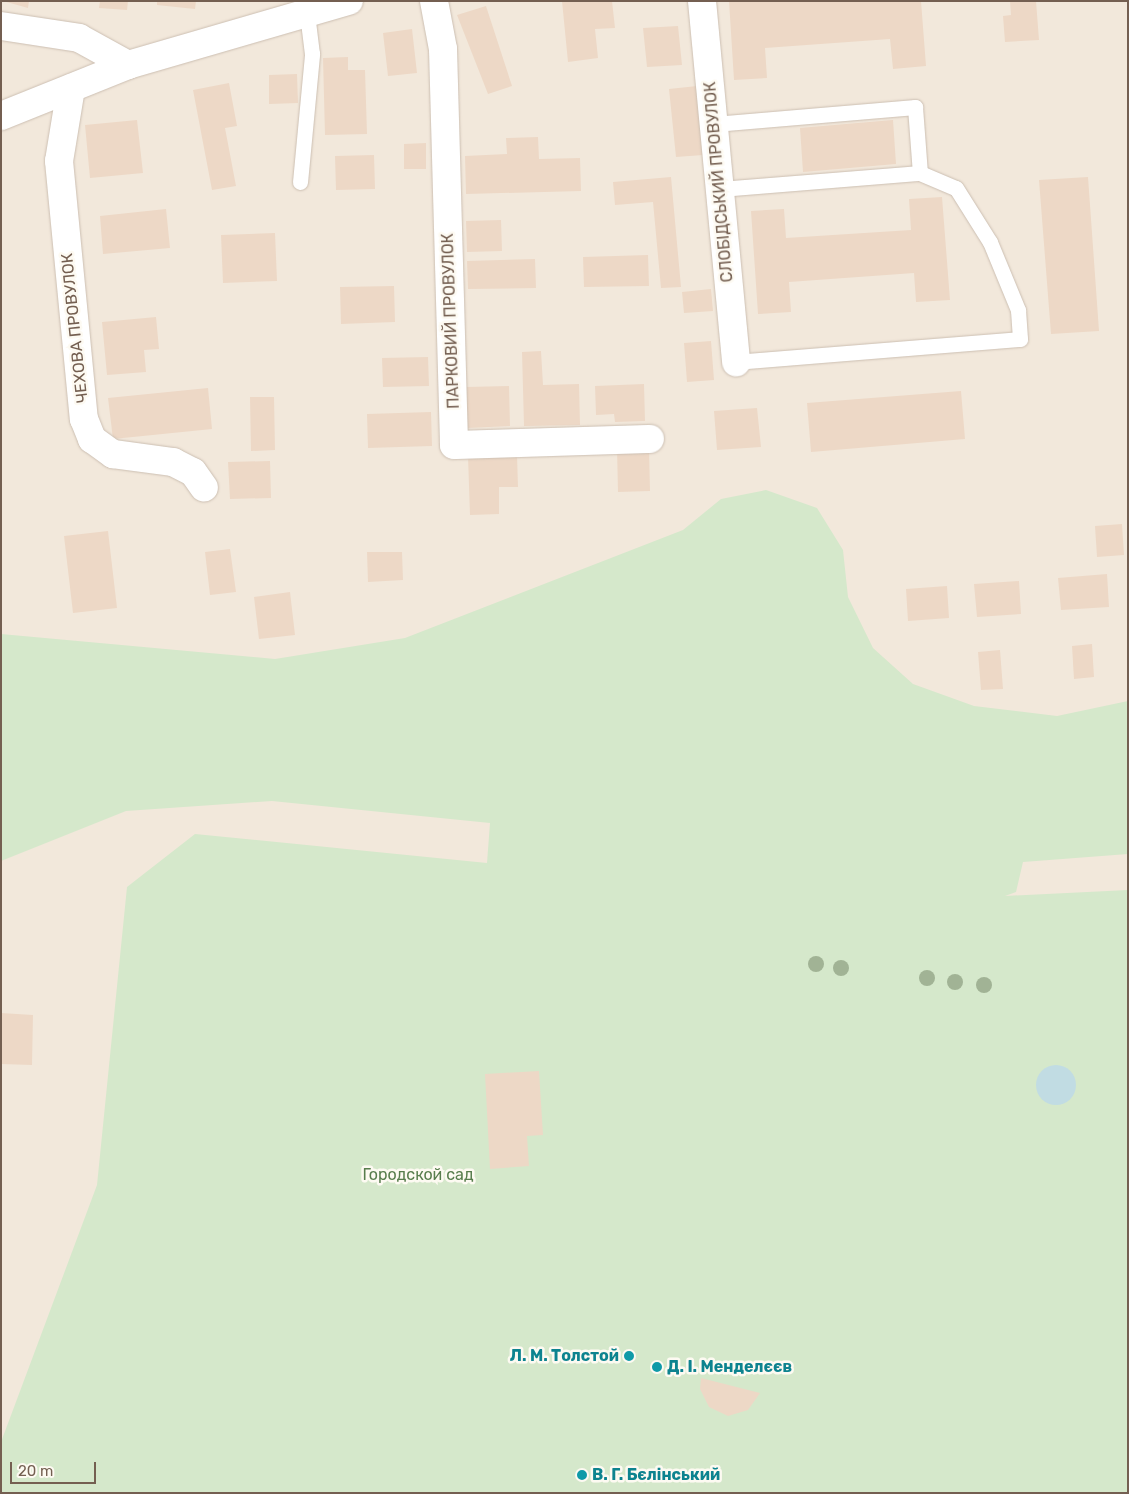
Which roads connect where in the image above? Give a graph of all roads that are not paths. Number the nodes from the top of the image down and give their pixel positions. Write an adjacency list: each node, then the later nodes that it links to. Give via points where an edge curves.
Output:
1 (349, 1): 4 (street)
2 (434, 1): 14 (street, ПАРКОВИЙ ПРОВУЛОК, via 444,49 454,445)
3 (702, 1): 9 (street, СЛОБІДСЬКИЙ ПРОВУЛОК)
4 (307, 13): 6 (street); 11 (lane, via 312,54)
5 (1, 26): 6 (street, via 79,38)
6 (128, 66): 7 (street)
7 (62, 92): 8 (street); 15 (street, ЧЕХОВА ПРОВУЛОК, via 59,161 84,419 92,439 113,454 173,462 192,472)
8 (1, 116)
9 (714, 124): 10 (lane, via 915,108); 12 (street, СЛОБІДСЬКИЙ ПРОВУЛОК)
10 (920, 173): 12 (lane); 13 (lane, via 956,188 990,242 1018,310 1020,339)
11 (300, 182)
12 (720, 189): 13 (street, СЛОБІДСЬКИЙ ПРОВУЛОК)
13 (736, 362)
14 (650, 439)
15 (204, 488)

